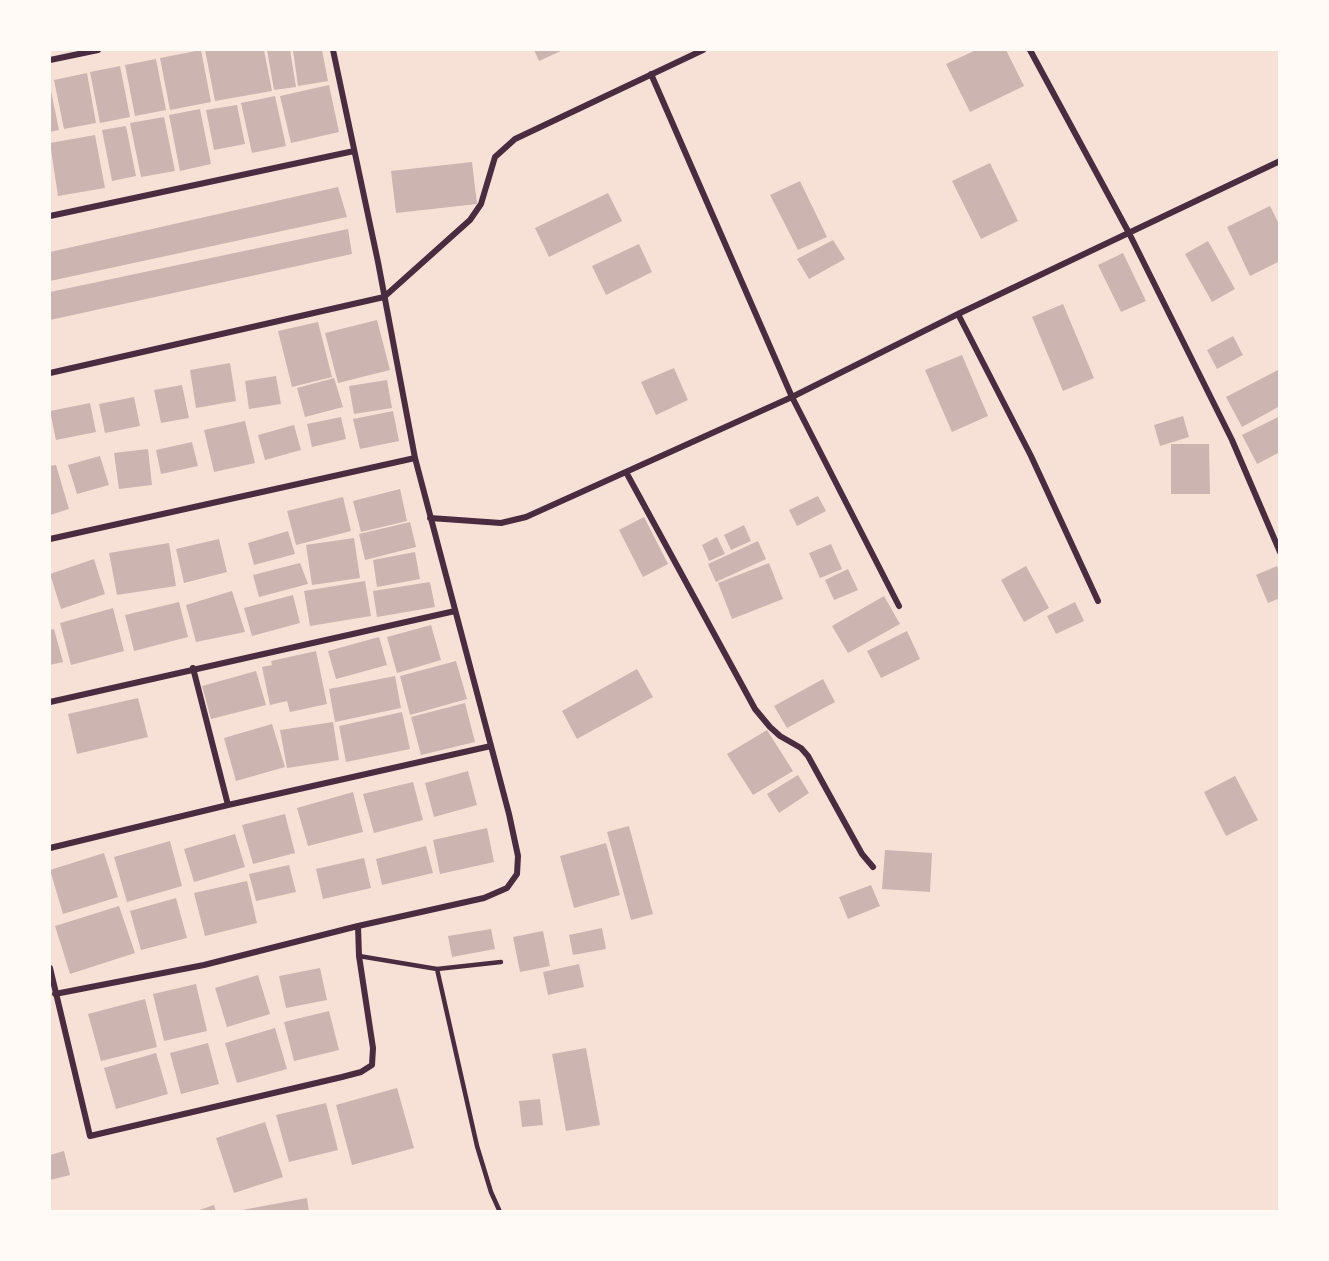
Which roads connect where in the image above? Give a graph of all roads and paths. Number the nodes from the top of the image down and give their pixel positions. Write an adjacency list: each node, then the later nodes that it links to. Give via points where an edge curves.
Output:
1 (53, 50): 6 (street)
2 (98, 50): 6 (street)
3 (333, 50): 8 (street)
4 (703, 50): 7 (street)
5 (1030, 50): 11 (street)
6 (53, 59)
7 (651, 74): 12 (street, via 515,140 495,157 481,204 470,220); 15 (street)
8 (354, 151): 10 (street); 12 (street)
9 (1280, 161): 11 (street)
10 (50, 216)
11 (1129, 233): 13 (street); 20 (street, via 1232,440)
12 (384, 297): 14 (street); 16 (street)
13 (958, 314): 15 (street); 21 (street, via 1031,456)
14 (50, 373)
15 (792, 397): 17 (street); 22 (street)
16 (416, 458): 18 (street); 19 (street)
17 (626, 472): 18 (street, via 526,517 501,523); 29 (street, via 755,709 770,727 808,756)
18 (430, 518): 23 (street)
19 (50, 539)
20 (1280, 552)
21 (1098, 601)
22 (899, 606)
23 (455, 611): 24 (street); 26 (street)
24 (193, 668): 25 (street); 27 (street)
25 (50, 702)
26 (491, 746): 27 (street); 30 (street, via 518,856 517,874 507,888 484,898)
27 (228, 805): 28 (street)
28 (50, 848)
29 (873, 867)
30 (358, 926): 31 (street); 35 (street, via 204,964)
31 (359, 956): 34 (lane); 35 (street, via 373,1048 372,1065 362,1072 90,1136)
32 (501, 962): 34 (lane)
33 (50, 968): 35 (street)
34 (436, 969): 36 (lane, via 477,1146)
35 (55, 994)
36 (500, 1212)

